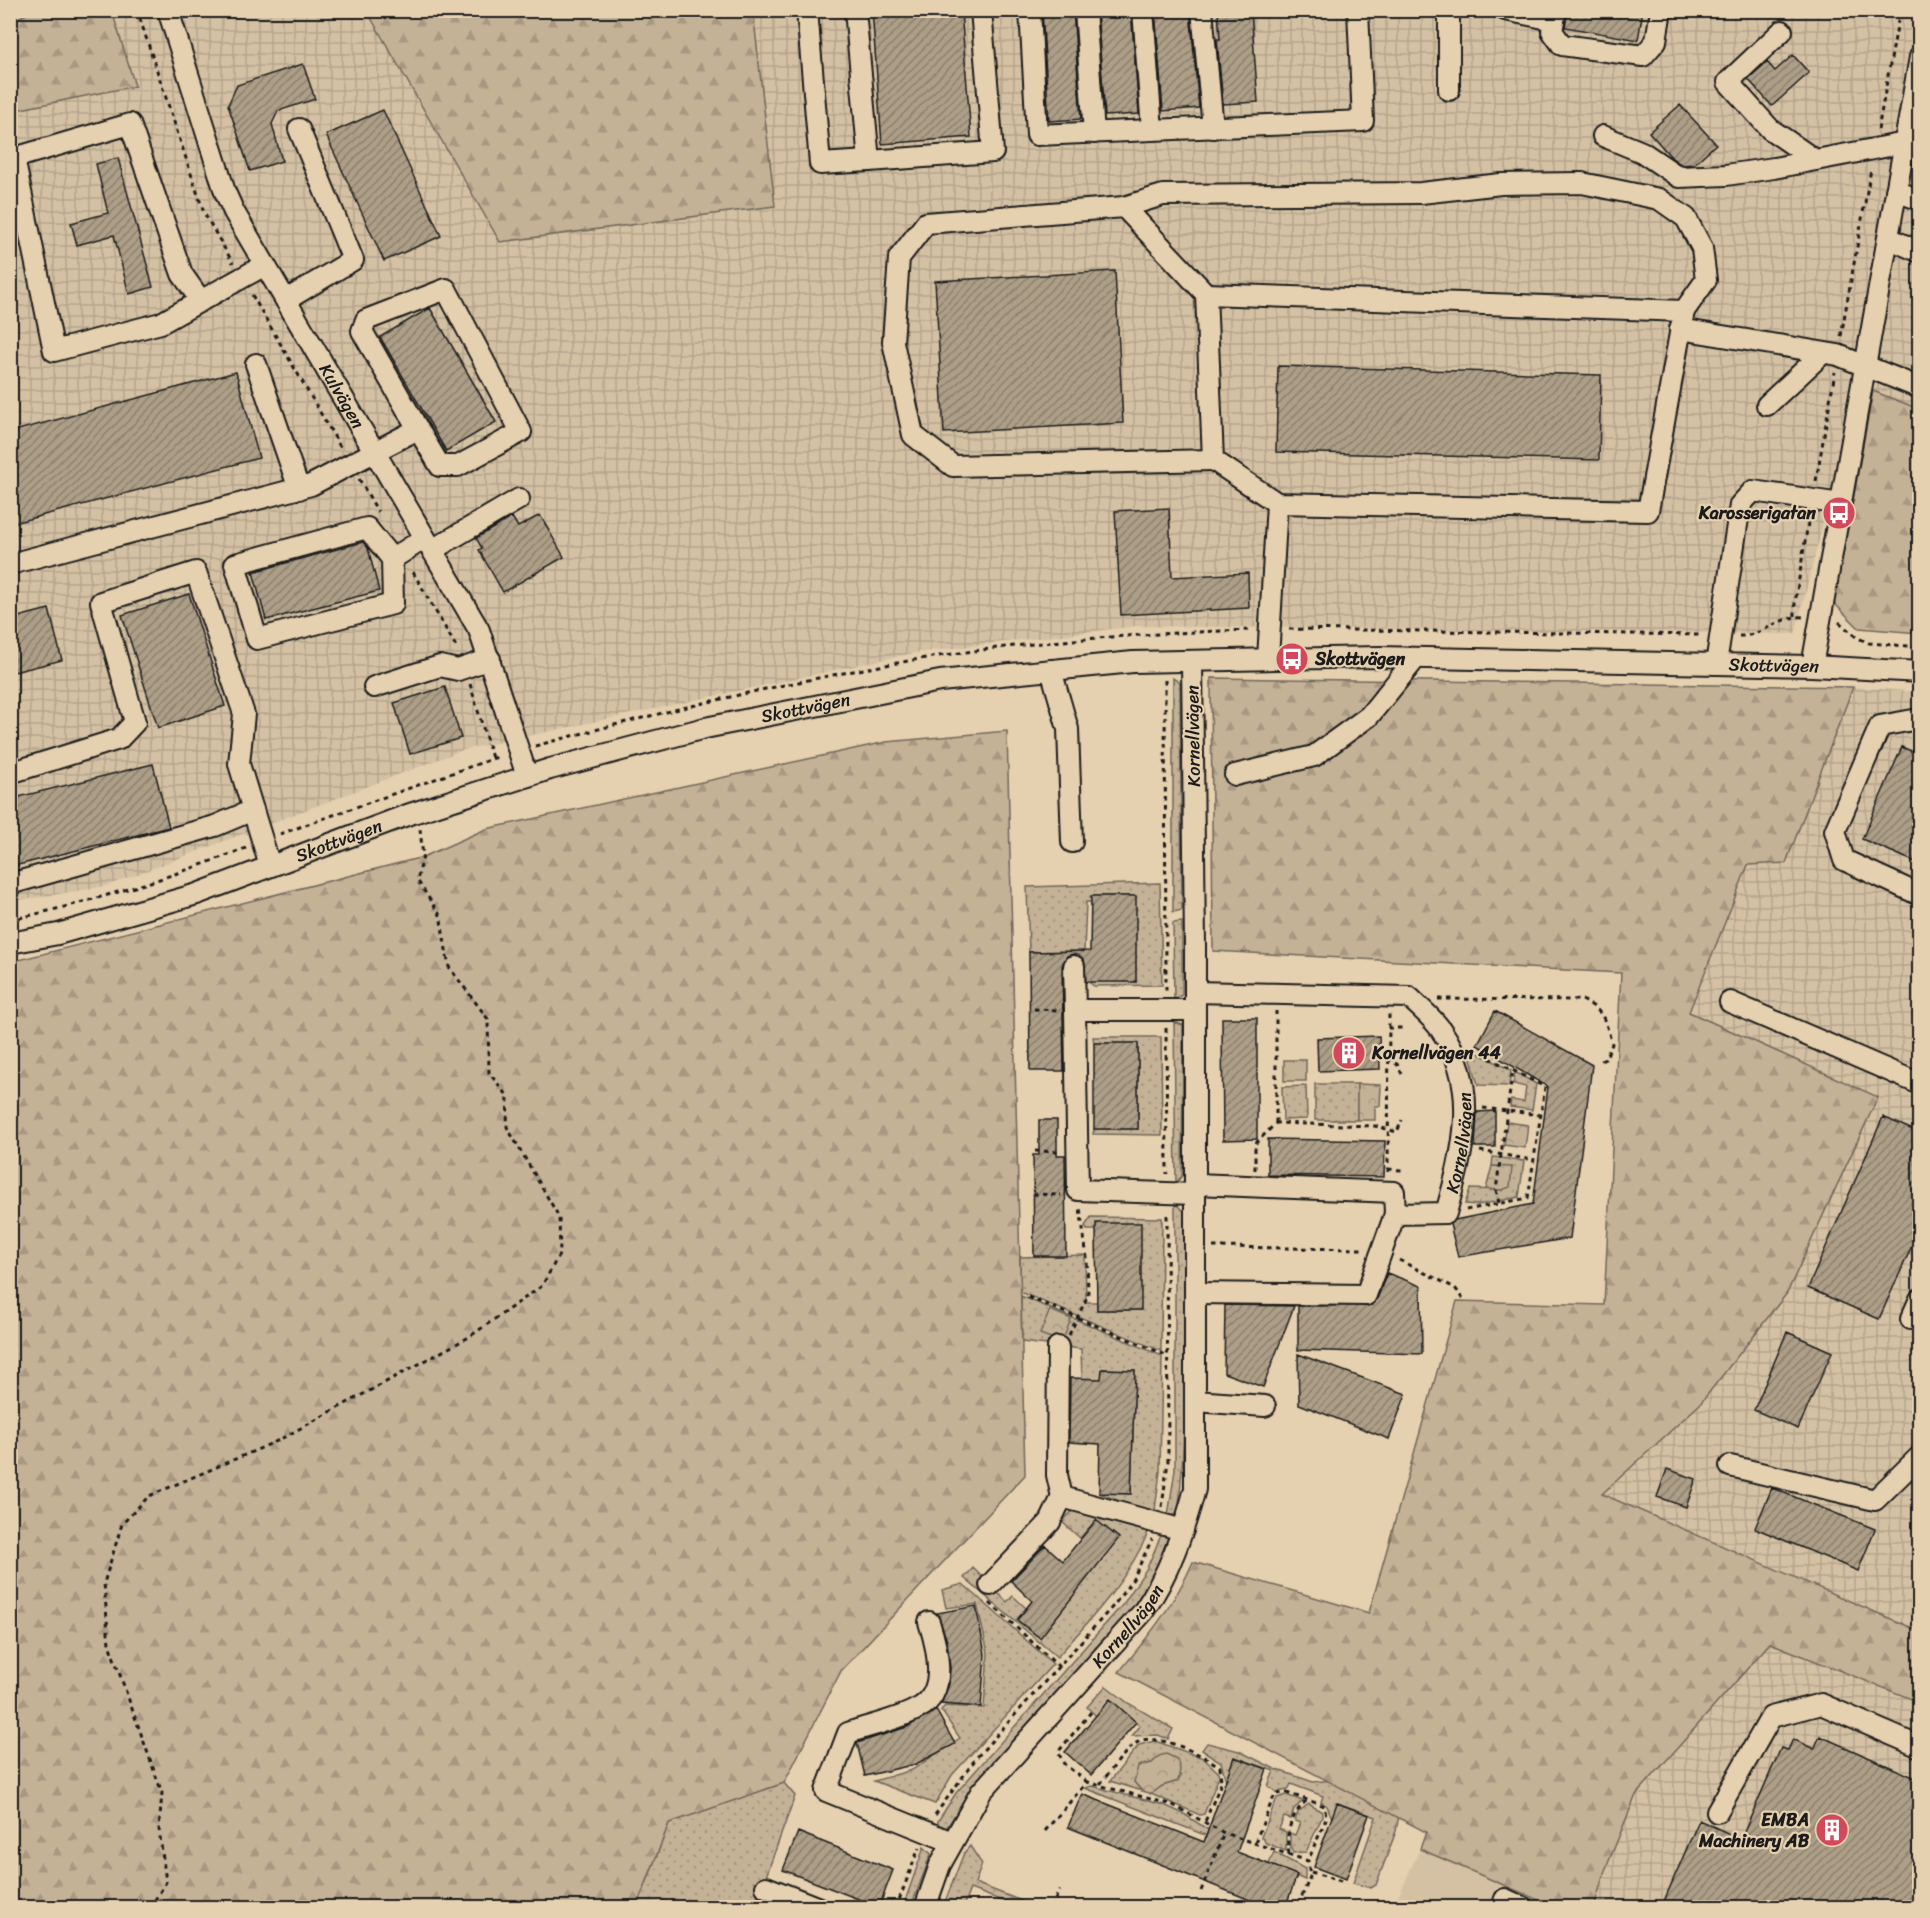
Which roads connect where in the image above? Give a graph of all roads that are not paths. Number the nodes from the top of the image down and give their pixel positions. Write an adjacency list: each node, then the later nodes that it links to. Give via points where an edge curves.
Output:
1 (168, 10): 30 (street, Kulvägen, via 225,192)
2 (807, 10): 24 (street, via 819,164)
3 (855, 10): 24 (street)
4 (981, 10): 24 (street, via 993,152)
5 (1030, 10): 20 (street, via 1038,135)
6 (1085, 10): 20 (street)
7 (1143, 10): 19 (street)
8 (1202, 10): 17 (street)
9 (1358, 10): 17 (street, via 1362,122)
10 (1449, 10): 16 (street)
11 (1505, 10): 13 (street)
12 (1661, 10): 13 (street, via 1656,41 1643,56 1562,45 1552,31)
13 (1555, 15)
14 (1782, 31): 23 (street, via 1728,82 1770,129)
15 (1920, 57): 22 (street)
16 (1449, 90)
17 (1213, 128): 19 (street)
18 (299, 129): 32 (street, via 353,260)
19 (1152, 130): 20 (street)
20 (1094, 133)
21 (1603, 136): 23 (street, via 1642,152 1679,177 1726,175)
22 (1905, 143): 23 (street); 25 (street)
23 (1815, 160)
24 (869, 161)
25 (1896, 191): 26 (street); 28 (street)
26 (1920, 201)
27 (1124, 207): 31 (street); 34 (street, via 1163,195 1421,193 1501,184 1582,183 1659,199 1686,218 1702,248 1706,280); 42 (street, via 926,223 899,258 893,342 913,435 953,466)
28 (1888, 238): 29 (street); 37 (street)
29 (1920, 252)
30 (265, 265): 32 (street, Kulvägen); 33 (street)
31 (1206, 294): 34 (street); 42 (street)
32 (286, 300): 41 (street, Kulvägen)
33 (201, 301): 33 (street, via 161,323 54,351 14,158 130,124 182,274)
34 (1682, 320): 35 (street); 45 (street, via 1648,511)
35 (1831, 354): 37 (street); 39 (street)
36 (256, 364): 43 (street)
37 (1865, 366): 38 (street); 46 (street)
38 (1920, 388)
39 (1767, 405)
40 (418, 429): 40 (street, via 440,466 458,466 520,432 446,289 366,320 362,331); 41 (street)
41 (375, 453): 43 (street); 47 (street, Kulvägen)
42 (1213, 460): 45 (street)
43 (299, 489): 49 (street)
44 (519, 499): 47 (street)
45 (1277, 503): 52 (street)
46 (1841, 504): 54 (street, via 1753,491 1740,505); 55 (street)
47 (428, 544): 48 (street); 51 (street, Kulvägen, via 479,630)
48 (397, 556): 48 (street, via 393,604 257,639 235,564 367,528)
49 (10, 564)
50 (1416, 658): 52 (street, Skottvägen); 54 (street, Skottvägen); 61 (street, via 1369,716 1314,756)
51 (490, 659): 58 (street, via 458,670 440,666); 62 (street, Kulvägen)
52 (1268, 659): 53 (street, Skottvägen)
53 (1192, 661): 56 (street, Skottvägen); 70 (street, Kornellvägen)
54 (1716, 664): 55 (street, Skottvägen)
55 (1812, 666): 57 (street, Skottvägen)
56 (1051, 670): 62 (street, Skottvägen, via 940,681 705,728); 64 (street, via 1068,729)
57 (1920, 672)
58 (374, 687)
59 (1920, 723): 67 (street, via 1913,720 1880,726 1835,831 1844,860)
60 (10, 773): 63 (street, via 119,739 135,722 101,602 196,572 244,714 240,764)
61 (1235, 775)
62 (527, 776): 65 (street, Skottvägen)
63 (253, 810): 65 (street); 66 (street, via 215,826)
64 (1072, 842)
65 (270, 866): 68 (street, Skottvägen, via 197,894 58,934)
66 (10, 884)
67 (1920, 895)
68 (10, 943)
69 (1074, 966): 72 (street)
70 (1195, 1001): 72 (street, via 1166,1010); 74 (street, Kornellvägen); 75 (street, Kornellvägen, via 1276,994 1409,997 1441,1030 1462,1070 1464,1148 1446,1213)
71 (1730, 1002): 73 (street)
72 (1075, 1010): 74 (street, via 1078,1190 1167,1193)
73 (1920, 1084)
74 (1195, 1189): 75 (street, via 1256,1186 1394,1192); 76 (street, Kornellvägen)
75 (1395, 1214): 76 (street, via 1366,1295)
76 (1195, 1293): 80 (street, Kornellvägen)
77 (1920, 1299): 78 (street)
78 (1911, 1319)
79 (1058, 1347): 84 (street, via 1057,1475)
80 (1195, 1401): 81 (street); 85 (street, Kornellvägen, via 1195,1489)
81 (1265, 1406)
82 (1920, 1456): 83 (street, via 1875,1500)
83 (1730, 1466)
84 (1062, 1497): 85 (street); 86 (street, via 1050,1522)
85 (1183, 1530): 90 (street, Kornellvägen, via 1176,1553 1143,1612 1004,1764 981,1792)
86 (990, 1585)
87 (929, 1623): 90 (street, via 939,1653 936,1689 921,1708 848,1733 826,1791)
88 (1920, 1748): 89 (street, via 1821,1704 1771,1717)
89 (1718, 1812)
90 (952, 1842): 93 (street, Kornellvägen)
91 (766, 1887): 92 (street)
92 (819, 1908)
93 (925, 1908)
94 (1502, 1908): 95 (street, via 1505,1899)
95 (1524, 1908)

